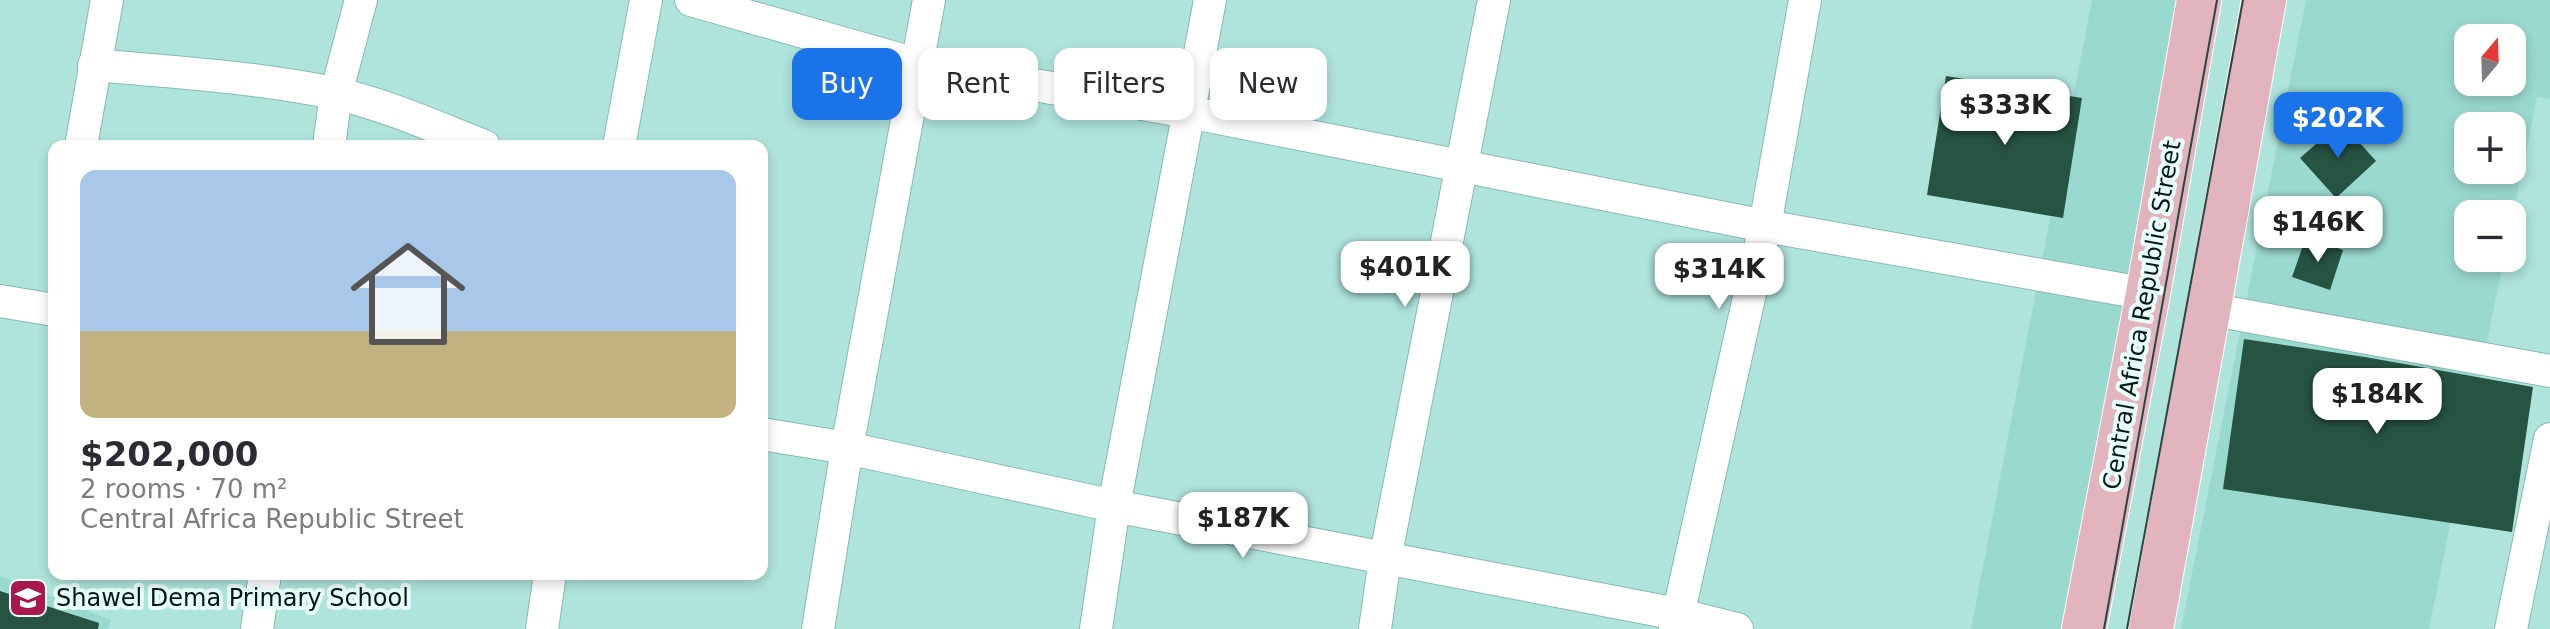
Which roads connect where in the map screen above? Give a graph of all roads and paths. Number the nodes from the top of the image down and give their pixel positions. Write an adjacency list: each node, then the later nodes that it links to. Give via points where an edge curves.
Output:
1 (107, 0): 12 (street)
2 (361, 0): 15 (street)
3 (646, 0): 21 (street)
4 (691, 0): 11 (street)
5 (929, 0): 11 (street)
6 (1210, 0): 13 (street)
7 (1494, 0): 22 (street)
8 (1805, 0): 23 (street)
9 (2199, 0): 24 (main road, Central Africa Republic Street)
10 (2264, 0): 27 (main road)
11 (916, 64): 14 (street); 31 (street)
12 (94, 65): 15 (street, via 238,78); 18 (street)
13 (1194, 81)
14 (1054, 88)
15 (336, 94): 19 (street); 20 (street)
16 (1194, 113): 22 (street)
17 (1186, 120): 32 (street)
18 (82, 140)
19 (330, 140)
20 (469, 140)
21 (620, 140)
22 (1461, 167): 23 (street); 33 (street)
23 (1765, 226): 24 (street); 36 (street)
24 (2148, 294): 43 (main road, Central Africa Republic Street)
25 (0, 301): 26 (street)
26 (48, 309)
27 (2208, 309): 28 (street); 44 (main road)
28 (2550, 371)
29 (768, 435): 31 (street)
30 (2550, 439): 45 (street)
31 (847, 448): 32 (street); 39 (street)
32 (1114, 506): 33 (street); 40 (street)
33 (1385, 559): 36 (street); 41 (street)
34 (264, 580): 37 (street)
35 (549, 580): 38 (street)
36 (1676, 622): 42 (street)
37 (257, 629)
38 (542, 629)
39 (818, 629)
40 (1096, 629)
41 (1375, 629)
42 (1737, 629)
43 (2084, 629)
44 (2151, 629)
45 (2511, 629)

